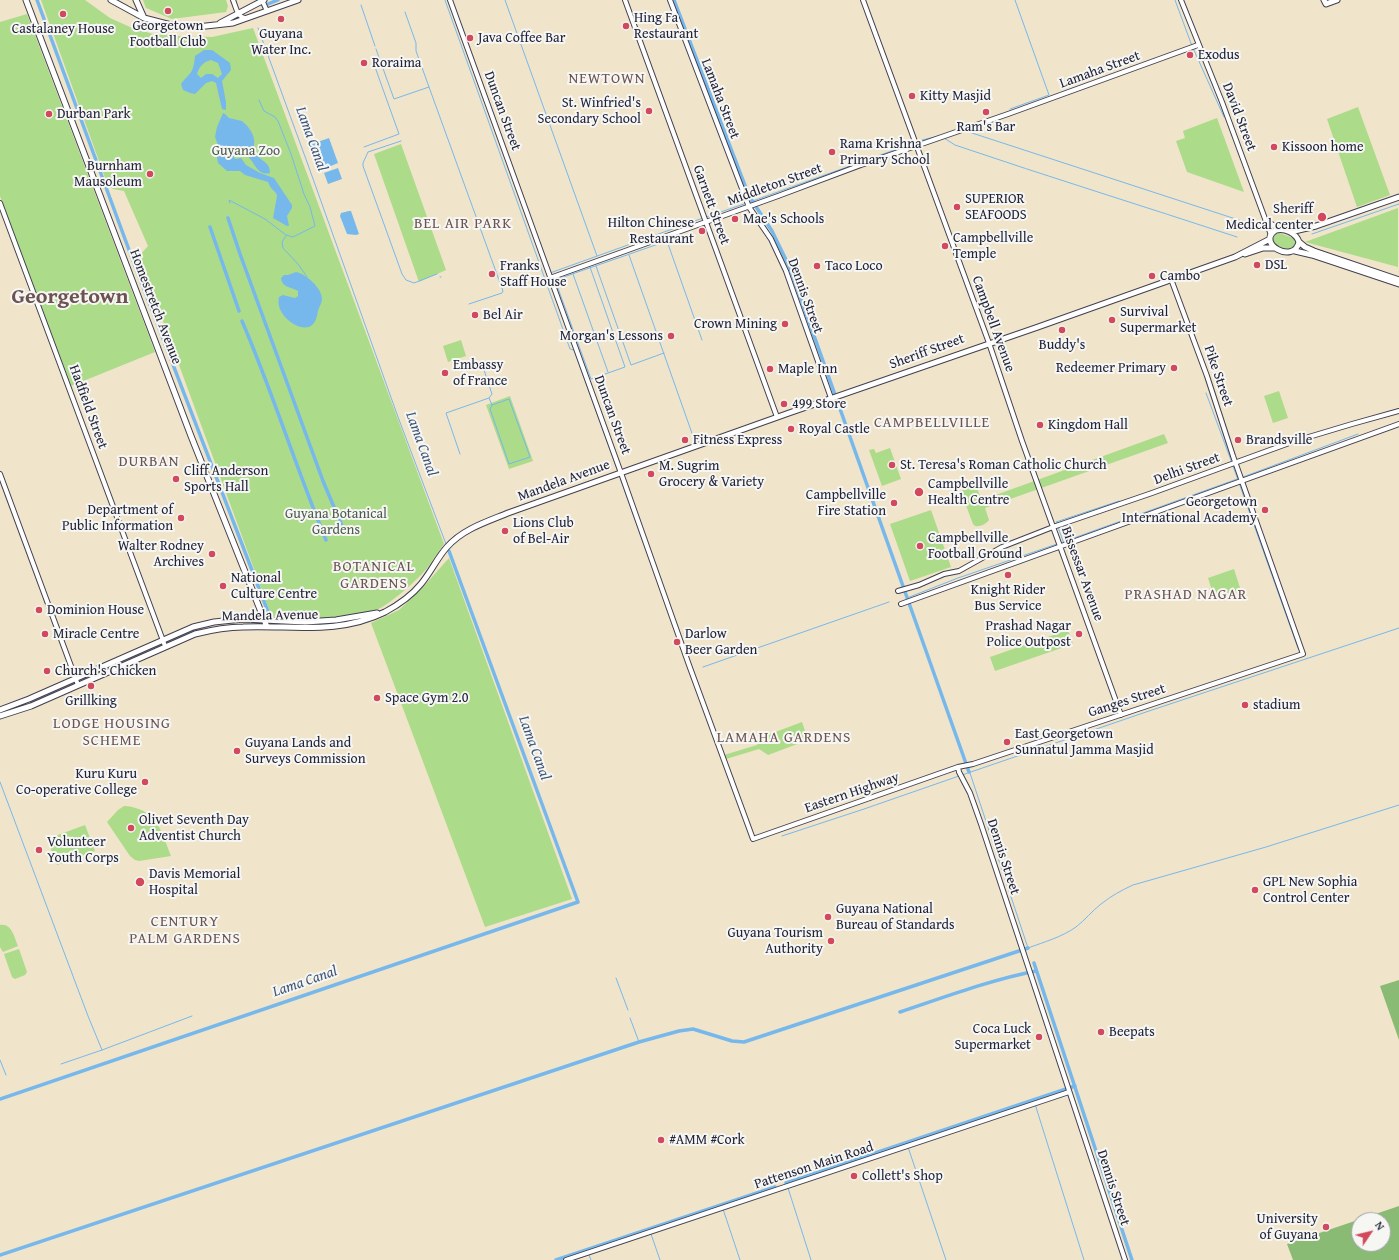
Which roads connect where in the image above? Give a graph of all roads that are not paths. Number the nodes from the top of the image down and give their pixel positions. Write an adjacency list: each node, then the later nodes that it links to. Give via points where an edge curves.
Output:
1 (26, 0): 56 (main road, Homestretch Avenue, via 191,436)
2 (111, 0): 14 (main road)
3 (136, 0): 14 (main road, via 134,8); 18 (main road)
4 (233, 0): 16 (street)
5 (262, 0): 15 (street); 16 (main road)
6 (298, 0): 15 (main road)
7 (450, 0): 37 (street, Duncan Street)
8 (625, 0): 27 (street, Garnett Street)
9 (670, 0): 25 (street, Lamaha Street)
10 (863, 0): 22 (street, Campbell Avenue)
11 (1181, 0): 20 (street, David Street)
12 (1324, 0): 13 (main road, via 1326,4)
13 (1337, 0)
14 (127, 10): 18 (main road)
15 (267, 11): 17 (main road)
16 (238, 13): 17 (street, via 241,17); 19 (main road)
17 (252, 17): 19 (main road)
18 (144, 18): 19 (main road, via 175,26 198,27)
19 (219, 24)
20 (1195, 47): 21 (street, Lamaha Street); 26 (street, David Street, via 1225,109)
21 (1008, 114): 22 (street, Middleton Street)
22 (917, 146): 25 (street, Middleton Street); 41 (street, Campbell Avenue)
23 (1399, 197): 29 (main road)
24 (0, 203): 58 (street, Hadfield Street)
25 (750, 206): 27 (street, Middleton Street); 42 (street, Dennis Street, via 786,271)
26 (1265, 220): 28 (street); 31 (street, David Street)
27 (706, 222): 37 (street, Middleton Street); 44 (street, Garnett Street)
28 (1279, 229): 30 (main road); 31 (main road)
29 (1307, 229): 30 (main road); 32 (main road)
30 (1290, 232): 32 (main road)
31 (1270, 237): 33 (main road); 36 (main road, Sheriff Street)
32 (1299, 241): 34 (main road); 35 (main road)
33 (1275, 248): 34 (main road, via 1286,252); 36 (main road, Sheriff Street, via 1263,248)
34 (1295, 251): 35 (main road)
35 (1313, 253): 39 (main road); 40 (main road)
36 (1240, 254): 38 (main road, Sheriff Street)
37 (550, 278): 49 (street, Duncan Street)
38 (1171, 280): 41 (main road, Sheriff Street); 47 (street, Pike Street, via 1207,376)
39 (1399, 280)
40 (1399, 284)
41 (989, 343): 42 (main road, Sheriff Street); 46 (street, Campbell Avenue)
42 (831, 398): 44 (main road, Sheriff Street)
43 (1399, 411): 47 (street, Delhi Street, via 1300,440)
44 (777, 417): 49 (main road, Sheriff Street)
45 (1399, 424): 50 (street)
46 (1022, 441): 51 (street, Bissessar Avenue)
47 (1235, 463): 50 (street, Pike Street); 51 (street, Delhi Street)
48 (0, 474): 61 (street)
49 (619, 474): 55 (main road, Mandela Avenue, via 464,532 452,542 420,585 404,600); 67 (street, Duncan Street)
50 (1240, 480): 52 (street); 60 (street, Pike Street)
51 (1053, 527): 52 (street, Bissessar Avenue); 53 (street, Delhi Street, via 1002,547 959,571)
52 (1059, 544): 54 (street); 64 (street, Bissessar Avenue)
53 (898, 591)
54 (901, 604)
55 (386, 611): 56 (main road, Mandela Avenue, via 336,620); 57 (main road, Mandela Avenue, via 365,621 341,626 308,629)
56 (265, 621): 57 (main road, Homestretch Avenue); 58 (main road, Mandela Avenue, via 243,619 214,622 193,627)
57 (268, 628): 59 (main road, Mandela Avenue, via 215,629)
58 (163, 641): 59 (street, Hadfield Street); 61 (main road, Mandela Avenue)
59 (165, 646): 62 (main road, Mandela Avenue)
60 (1303, 654): 64 (street, Ganges Street)
61 (75, 678): 62 (street); 63 (main road, Mandela Avenue)
62 (78, 685): 65 (main road, Mandela Avenue, via 31,706)
63 (0, 710)
64 (1120, 715): 66 (street, Ganges Street)
65 (0, 716)
66 (958, 767): 67 (street, Eastern Highway); 68 (street, Dennis Street, via 981,824)
67 (753, 839)
68 (1070, 1092): 69 (street, Pattenson Main Road); 70 (street, Dennis Street)
69 (566, 1260)
70 (1125, 1260)

